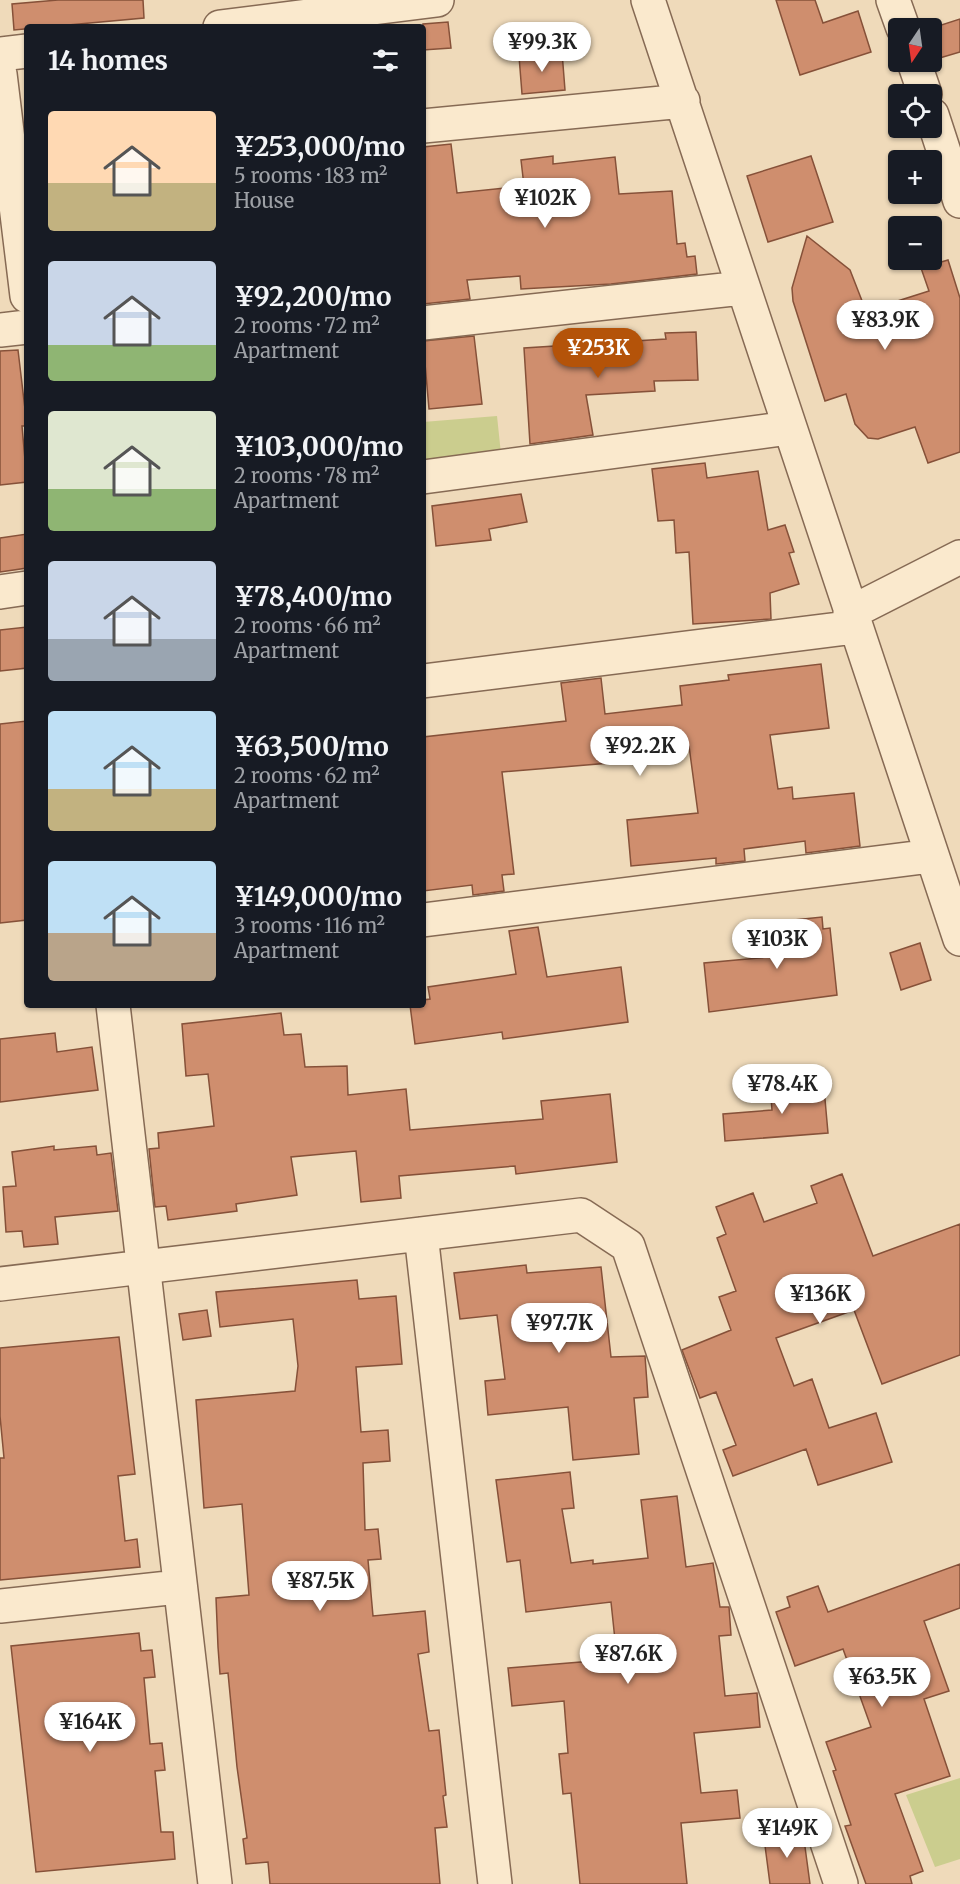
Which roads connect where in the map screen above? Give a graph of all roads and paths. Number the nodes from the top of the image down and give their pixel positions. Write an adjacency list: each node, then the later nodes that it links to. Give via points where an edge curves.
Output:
1 (437, 0): 5 (street)
2 (648, 0): 9 (street)
3 (893, 0): 4 (street)
4 (899, 18)
5 (244, 24)
6 (24, 51): 7 (street)
7 (0, 54)
8 (0, 74): 12 (street)
9 (683, 101): 10 (street); 15 (street)
10 (426, 126)
11 (939, 138): 13 (street)
12 (13, 165): 14 (street)
13 (960, 201)
14 (24, 268)
15 (742, 288): 16 (street); 19 (street)
16 (426, 323)
17 (24, 327): 18 (street)
18 (0, 330)
19 (789, 428): 20 (street); 24 (street)
20 (426, 477)
21 (960, 557): 24 (street)
22 (24, 588): 23 (street)
23 (0, 592)
24 (853, 620): 25 (street); 26 (street)
25 (426, 681)
26 (931, 856): 27 (street); 28 (street)
27 (426, 920)
28 (960, 939)
29 (113, 1008): 31 (street)
30 (421, 1234): 31 (street); 36 (street); 37 (street, via 581,1215 628,1246)
31 (145, 1266): 32 (street); 33 (street)
32 (0, 1284)
33 (178, 1587): 34 (street); 35 (street)
34 (0, 1606)
35 (215, 1884)
36 (495, 1884)
37 (841, 1884)

